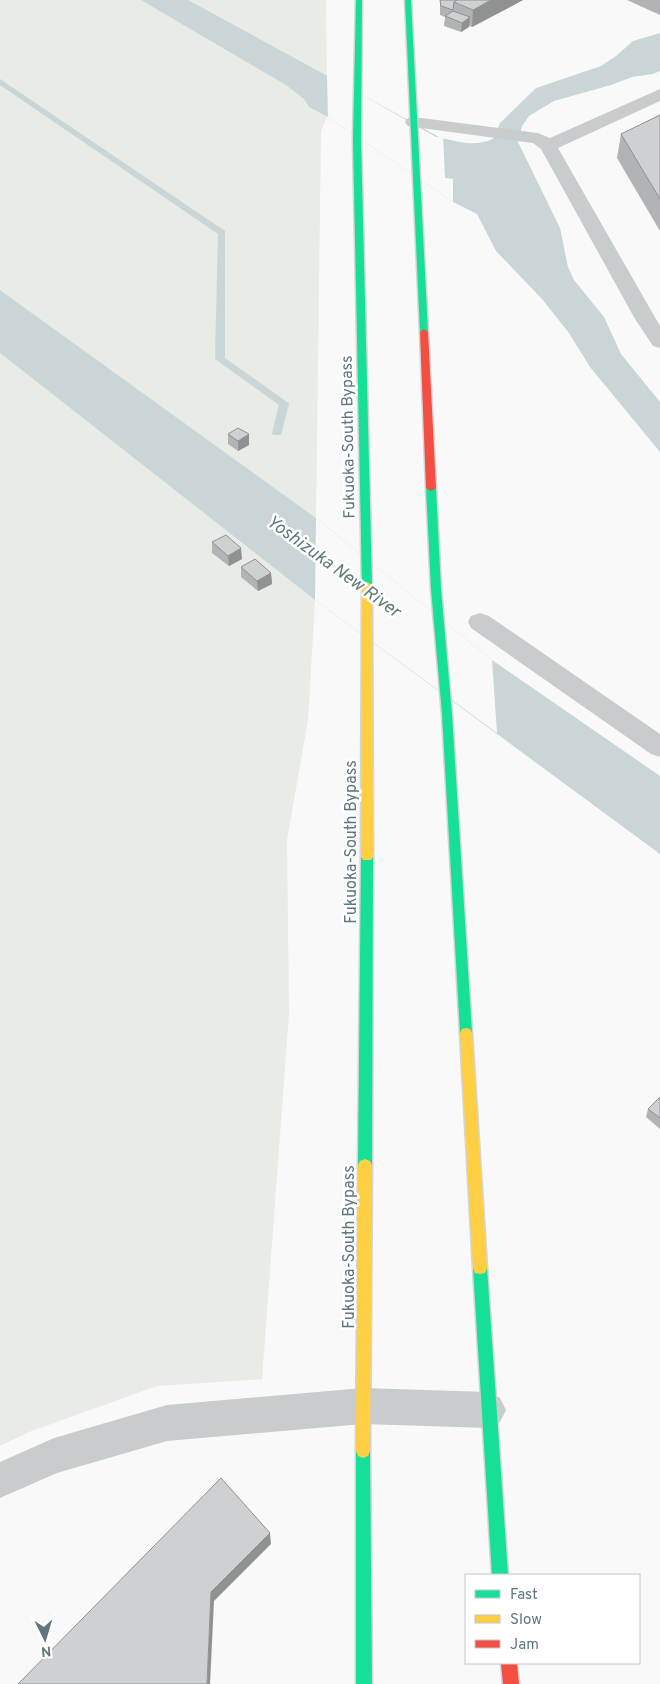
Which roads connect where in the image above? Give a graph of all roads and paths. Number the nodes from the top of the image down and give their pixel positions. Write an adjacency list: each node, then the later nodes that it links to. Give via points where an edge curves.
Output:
1 (359, 0): 9 (highway, Fukuoka-South Bypass, via 357,140 368,652)
2 (408, 0): 4 (highway)
3 (660, 94): 5 (street)
4 (414, 122): 5 (street, via 538,138); 10 (highway, via 436,589 447,714)
5 (548, 146): 6 (street)
6 (660, 342)
7 (480, 622): 8 (street)
8 (660, 747)
9 (363, 1406): 10 (street); 11 (street, via 167,1423 54,1456); 14 (highway, Fukuoka-South Bypass)
10 (488, 1410): 12 (highway)
11 (0, 1480)
12 (500, 1574)
13 (508, 1664): 15 (highway)
14 (364, 1684)
15 (510, 1684)

